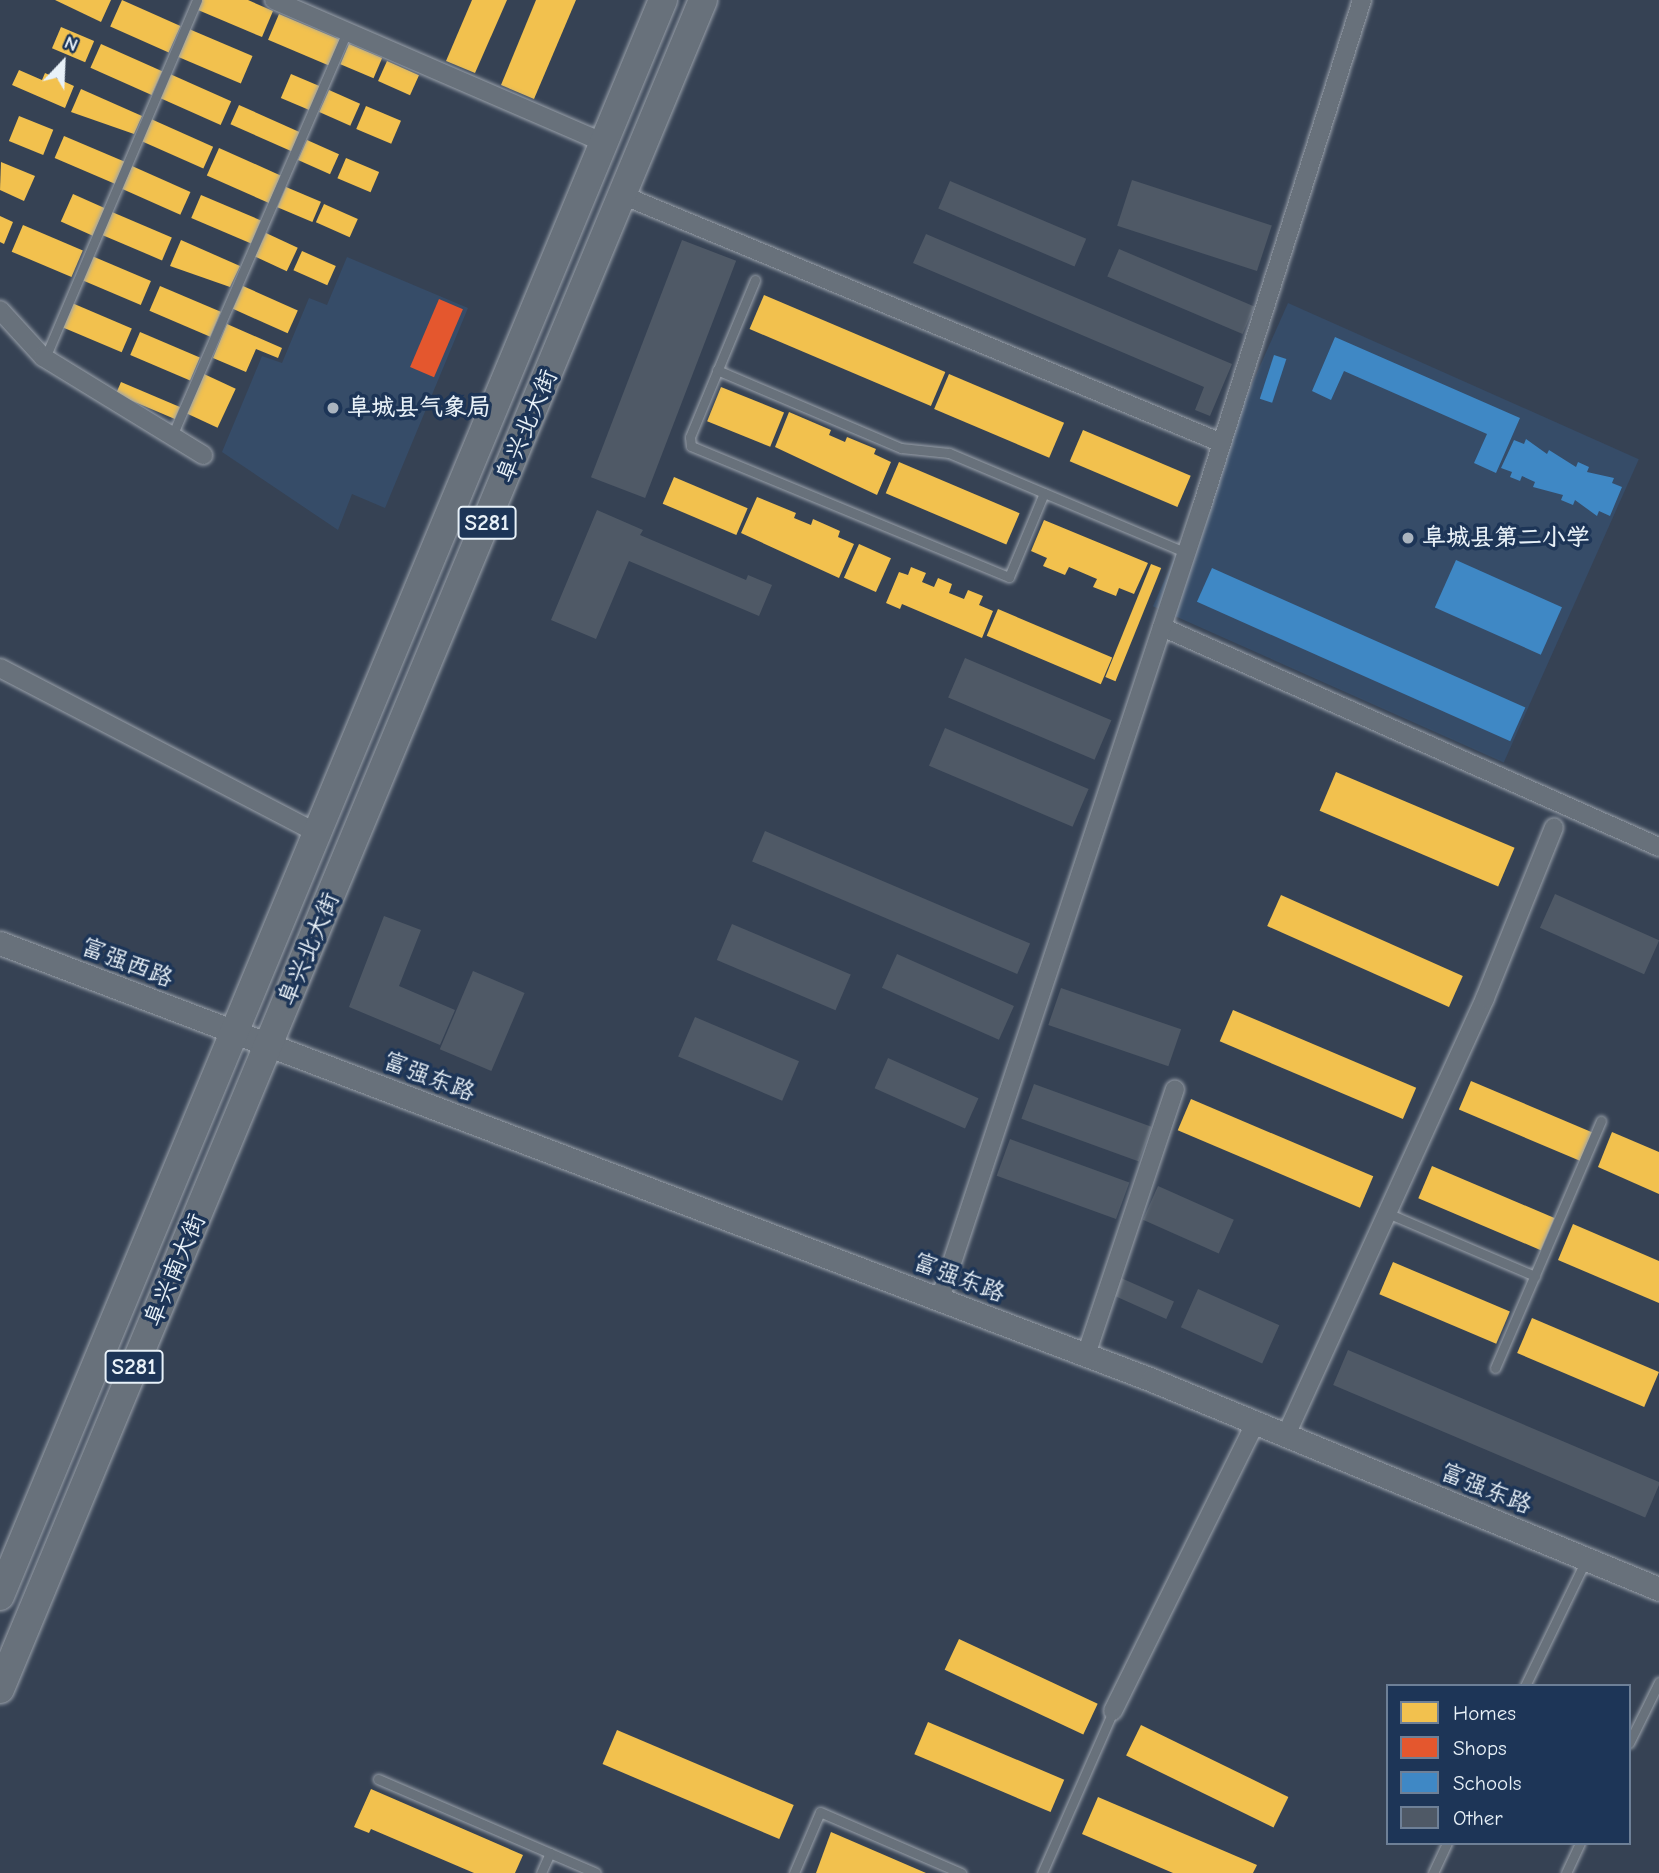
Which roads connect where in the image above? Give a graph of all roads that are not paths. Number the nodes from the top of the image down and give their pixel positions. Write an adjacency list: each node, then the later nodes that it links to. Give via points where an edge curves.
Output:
1 (197, 0): 11 (lane)
2 (274, 0): 6 (street)
3 (663, 0): 7 (main road, 阜兴北大街 / S281)
4 (703, 0): 8 (main road, 阜兴北大街 / S281)
5 (1362, 0): 14 (street)
6 (347, 32): 7 (street); 13 (lane)
7 (604, 143): 21 (main road, 阜兴北大街 / S281)
8 (622, 195): 14 (street); 25 (main road, 阜兴北大街 / S281)
9 (754, 280): 12 (lane)
10 (0, 310): 11 (street)
11 (45, 358): 13 (street)
12 (717, 370): 16 (lane, via 901,448 949,453); 16 (lane, via 690,437 691,446 1009,577)
13 (172, 436): 15 (street)
14 (1222, 443): 17 (street)
15 (203, 455)
16 (1044, 493): 17 (lane)
17 (1186, 553): 18 (street)
18 (1162, 627): 22 (street); 30 (street)
19 (0, 668): 21 (street)
20 (1554, 827): 28 (street, via 1485,998)
21 (317, 833): 24 (main road, 阜兴北大街 / S281)
22 (1659, 847)
23 (0, 943): 24 (street, 富强西路)
24 (234, 1032): 25 (street, 富强东路); 37 (main road, 阜兴南大街 / S281)
25 (269, 1045): 30 (street, 富强东路); 40 (main road, 阜兴南大街 / S281)
26 (1175, 1089): 31 (street)
27 (1601, 1121): 29 (lane)
28 (1387, 1213): 29 (lane); 34 (street)
29 (1535, 1276): 32 (lane)
30 (940, 1299): 31 (street, 富强东路)
31 (1086, 1355): 33 (street, 富强东路)
32 (1495, 1368)
33 (1256, 1422): 34 (street, 富强东路); 41 (street)
34 (1286, 1435): 35 (street, 富强东路)
35 (1587, 1559): 36 (street, 富强东路); 39 (lane)
36 (1659, 1589)
37 (0, 1596)
38 (1659, 1682): 42 (lane)
39 (1526, 1684)
40 (0, 1689)
41 (1113, 1712): 51 (lane)
42 (1631, 1739)
43 (378, 1779): 46 (lane)
44 (1446, 1845): 52 (lane)
45 (1579, 1845): 53 (lane)
46 (550, 1853): 47 (lane); 48 (lane)
47 (541, 1873)
48 (596, 1873)
49 (794, 1873): 50 (lane, via 820,1812)
50 (961, 1873)
51 (1042, 1873)
52 (1433, 1873)
53 (1566, 1873)

